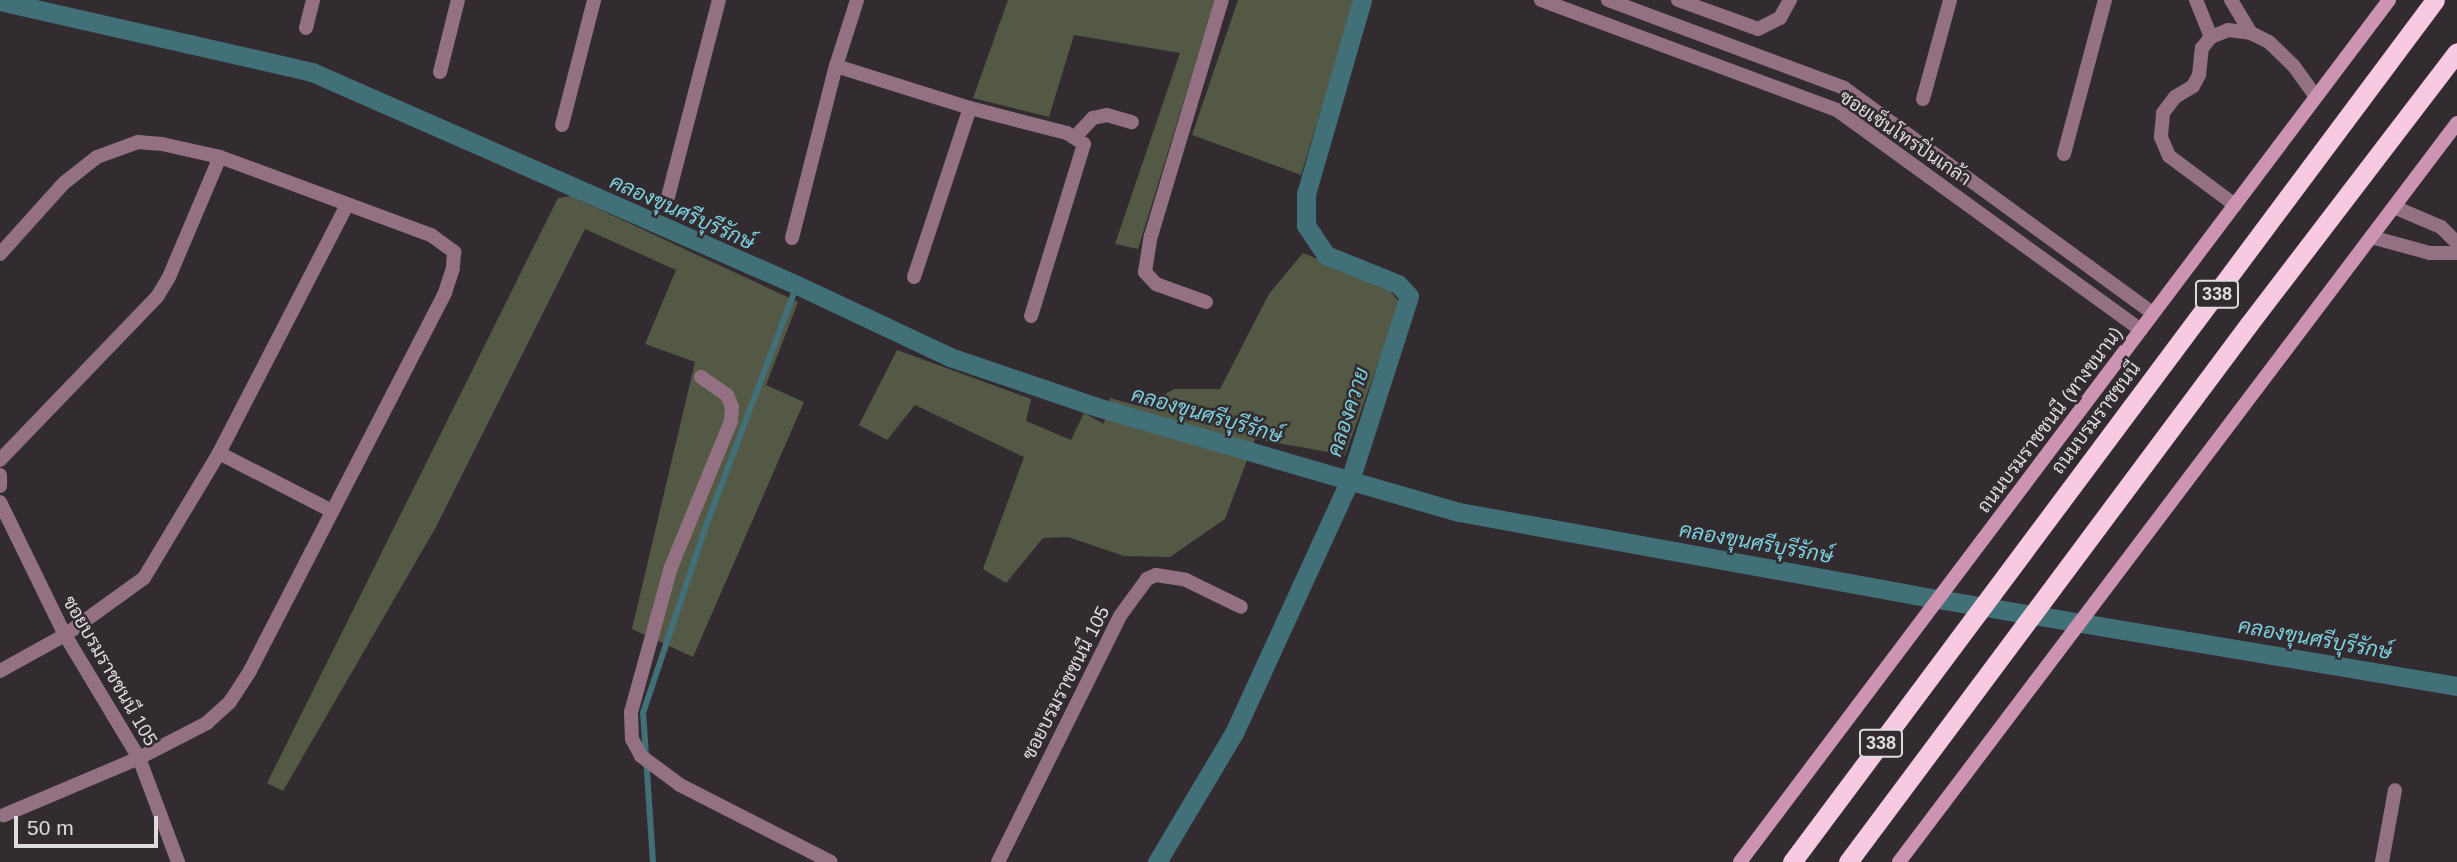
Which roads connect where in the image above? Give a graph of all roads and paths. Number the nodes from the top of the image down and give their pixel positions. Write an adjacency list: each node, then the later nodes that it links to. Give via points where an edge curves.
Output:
1 (313, 0): 17 (street)
2 (458, 0): 22 (street)
3 (594, 0): 28 (street)
4 (719, 0): 32 (street)
5 (857, 0): 21 (street)
6 (1222, 0): 42 (street, via 1151,236 1145,272 1156,284)
7 (1541, 0): 45 (street, ซอยเซ็นโทรปิ่นเกล้า, via 1837,110)
8 (1608, 0): 43 (street, ซอยเซ็นโทรปิ่นเกล้า, via 1844,88)
9 (1678, 0): 10 (street, via 1758,29 1780,18)
10 (1790, 0)
11 (1950, 0): 24 (street)
12 (2105, 0): 30 (street)
13 (2196, 0): 19 (street)
14 (2231, 0): 18 (street)
15 (2389, 0): 23 (main road, ถนนบรมราชชนนี (ทางขนาน) / 338)
16 (2435, 0): 63 (highway, ถนนบรมราชชนนี / 338)
17 (306, 28)
18 (2251, 33): 19 (street, via 2228,30); 23 (street, via 2277,50)
19 (2211, 37): 34 (street, via 2202,48 2193,86 2175,97 2163,113 2161,136 2169,156)
20 (2457, 52): 64 (highway, 338)
21 (836, 66): 25 (street); 37 (street)
22 (440, 72)
23 (2316, 97): 34 (main road, ถนนบรมราชชนนี (ทางขนาน) / 338)
24 (1923, 99)
25 (970, 108): 29 (street); 41 (street)
26 (1132, 122): 29 (street, via 1107,115 1093,118)
27 (2457, 123): 35 (main road)
28 (562, 125)
29 (1076, 136): 44 (street, via 1084,144 1080,161)
30 (2064, 154)
31 (220, 157): 33 (street); 40 (street, via 138,142 97,157 64,183); 48 (street, via 157,297)
32 (668, 197)
33 (348, 205): 47 (street); 52 (street, via 431,235 454,252 445,293)
34 (2235, 205): 43 (main road, ถนนบรมราชชนนี (ทางขนาน) / 338)
35 (2394, 207): 36 (main road); 38 (street, via 2441,227)
36 (2371, 237): 39 (street, via 2430,253); 65 (main road)
37 (792, 238)
38 (2457, 243)
39 (2457, 253)
40 (0, 254)
41 (914, 277)
42 (1206, 302)
43 (2154, 313): 45 (main road, ถนนบรมราชชนนี (ทางขนาน) / 338)
44 (1031, 316)
45 (2141, 330): 62 (main road, ถนนบรมราชชนนี (ทางขนาน) / 338)
46 (701, 377): 60 (street, via 727,395 731,421 671,567 631,712 632,739 641,756 680,785)
47 (219, 453): 52 (street); 54 (street, via 144,578)
48 (0, 460)
49 (0, 475): 50 (street)
50 (0, 486)
51 (0, 502): 54 (street, ซอยบรมราชชนนี 105)
52 (332, 511): 56 (street, via 230,702 207,723)
53 (1241, 607): 61 (street, ซอยบรมราชชนนี 105, via 1186,580 1156,575 1147,579 1120,616)
54 (65, 635): 55 (street); 56 (street, ซอยบรมราชชนนี 105)
55 (0, 671)
56 (139, 758): 58 (street); 59 (street, ซอยบรมราชชนนี 105)
57 (2395, 790): 66 (street)
58 (4, 815)
59 (177, 862)
60 (831, 862)
61 (998, 862)
62 (1741, 862)
63 (1791, 862)
64 (1848, 862)
65 (1899, 862)
66 (2382, 862)

